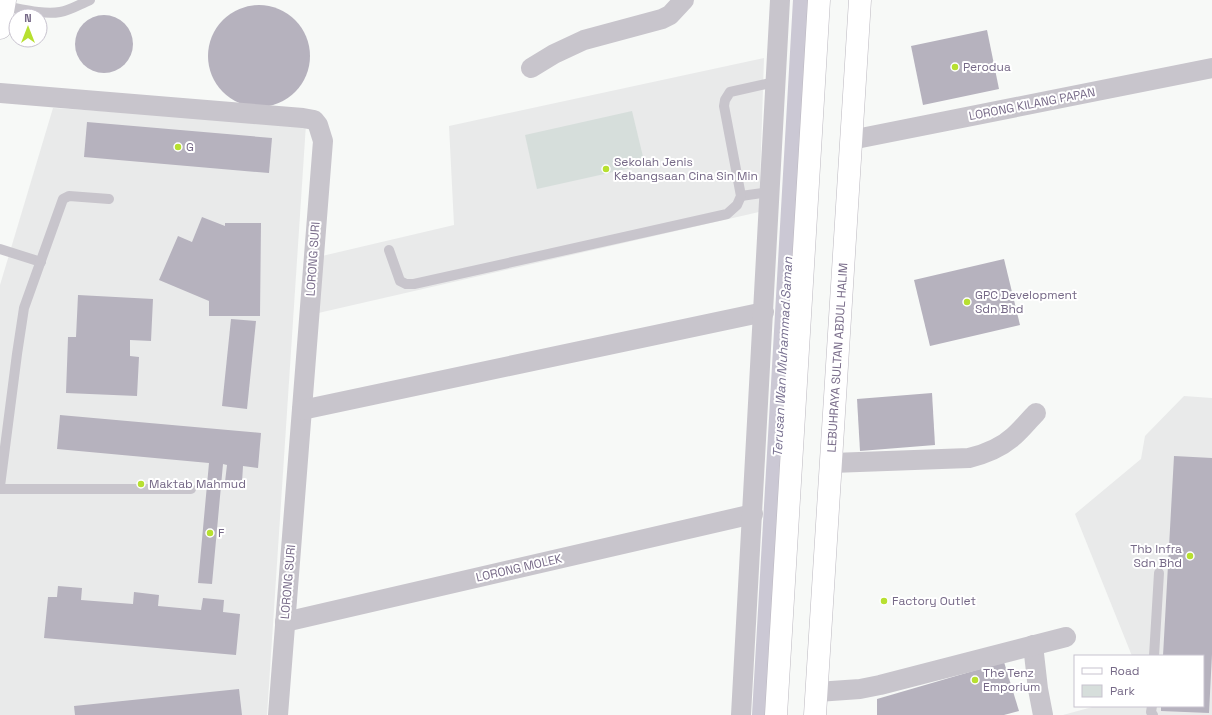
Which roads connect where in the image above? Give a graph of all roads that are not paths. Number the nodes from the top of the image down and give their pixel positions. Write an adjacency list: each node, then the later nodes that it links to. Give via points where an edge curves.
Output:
1 (90, 0): 6 (lane, via 59,12)
2 (684, 0): 8 (street, via 670,15 584,40)
3 (780, 0): 10 (street)
4 (819, 0): 34 (main road)
5 (860, 0): 12 (main road, LEBUHRAYA SULTAN ABDUL HALIM)
6 (5, 3): 7 (main road)
7 (0, 28)
8 (530, 68)
9 (1212, 68): 12 (street, LORONG KILANG PAPAN)
10 (775, 82): 13 (street); 14 (lane, via 730,92 725,100)
11 (0, 93): 20 (street, LORONG SURI, via 314,120 323,141)
12 (851, 140): 22 (main road, LEBUHRAYA SULTAN ABDUL HALIM)
13 (770, 192): 14 (lane); 19 (street)
14 (741, 196): 17 (lane, via 737,205 727,214 414,284 406,284 400,280)
15 (109, 199): 18 (lane, via 69,196 63,199)
16 (0, 249): 18 (lane)
17 (389, 250)
18 (41, 262): 23 (lane, via 24,308)
19 (764, 312): 20 (street); 25 (street)
20 (302, 410): 27 (street, LORONG SURI)
21 (1036, 413): 22 (street, via 1014,436 980,456)
22 (832, 464): 31 (main road, LEBUHRAYA SULTAN ABDUL HALIM)
23 (0, 487): 24 (lane)
24 (191, 489)
25 (753, 514): 27 (street, LORONG MOLEK); 33 (street)
26 (1159, 573): 30 (lane)
27 (285, 622): 32 (street, LORONG SURI)
28 (1066, 637): 29 (street)
29 (1033, 645): 31 (street, via 860,689); 36 (street)
30 (1154, 655)
31 (817, 692): 35 (main road, LEBUHRAYA SULTAN ABDUL HALIM)
32 (278, 715)
33 (741, 715)
34 (776, 715)
35 (816, 715)
36 (1043, 715)

